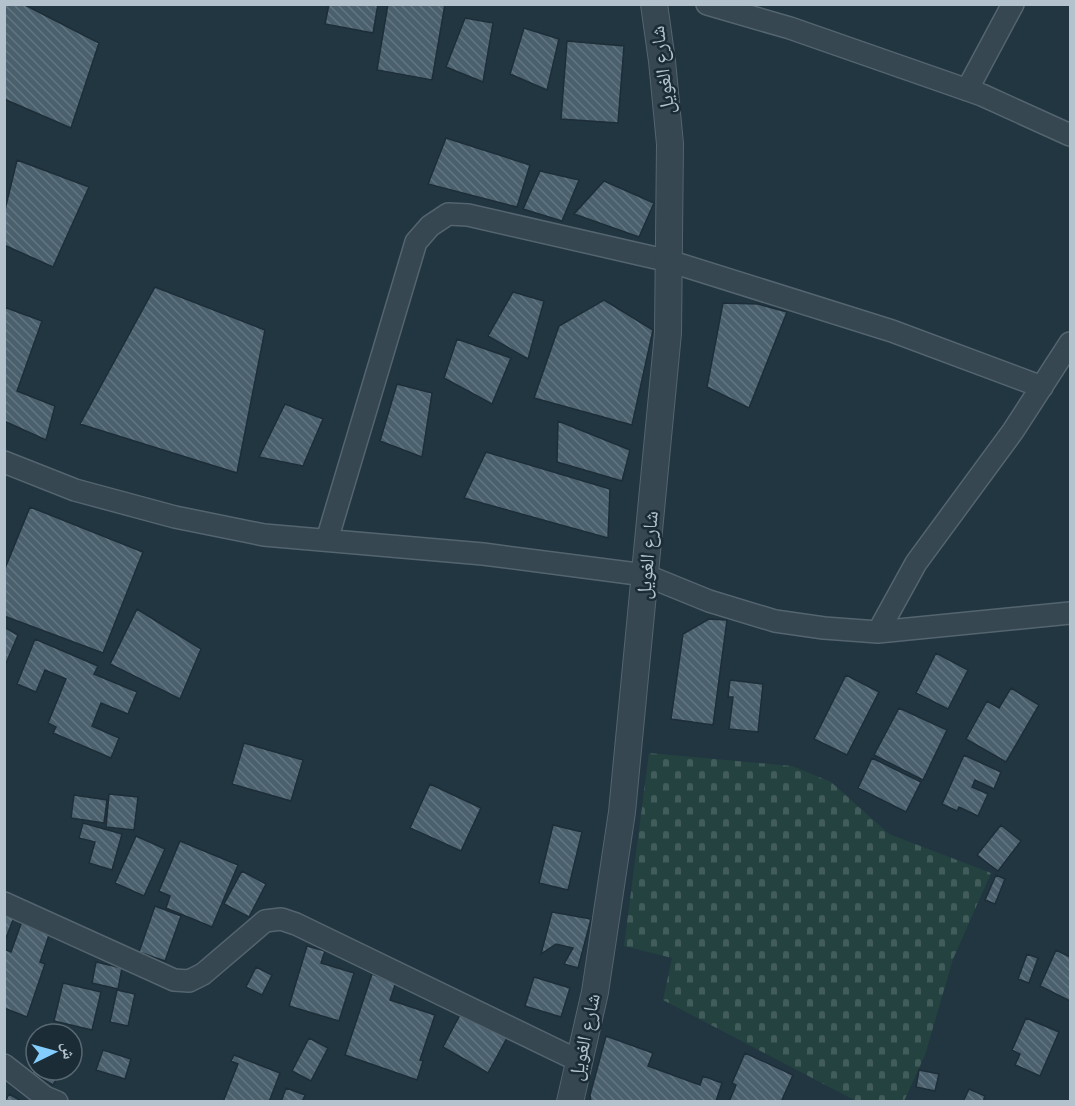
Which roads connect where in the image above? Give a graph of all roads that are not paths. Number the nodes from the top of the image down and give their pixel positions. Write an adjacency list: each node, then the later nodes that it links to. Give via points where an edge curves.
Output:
1 (654, 4): 6 (street, شارع الغويل, via 670,144)
2 (707, 4): 4 (street, via 790,28)
3 (1013, 4): 4 (street)
4 (967, 90): 5 (street)
5 (1071, 135)
6 (669, 261): 8 (street, via 892,331); 10 (street, via 468,215 448,214 430,226 416,242); 11 (street, شارع الغويل, via 668,333)
7 (1071, 343): 8 (street)
8 (1042, 387): 13 (street, via 916,563)
9 (4, 462): 10 (street, via 75,490 175,517 264,535)
10 (327, 540): 11 (street, via 483,554)
11 (645, 575): 13 (street, via 709,601 775,621); 15 (street, شارع الغويل, via 621,812 595,992)
12 (1071, 613): 13 (street)
13 (878, 632)
14 (4, 903): 15 (street, via 174,980 189,981 203,974 265,921 281,919)
15 (579, 1060): 18 (street, شارع الغويل)
16 (4, 1065): 17 (street, via 45,1097)
17 (57, 1101)
18 (570, 1101)

